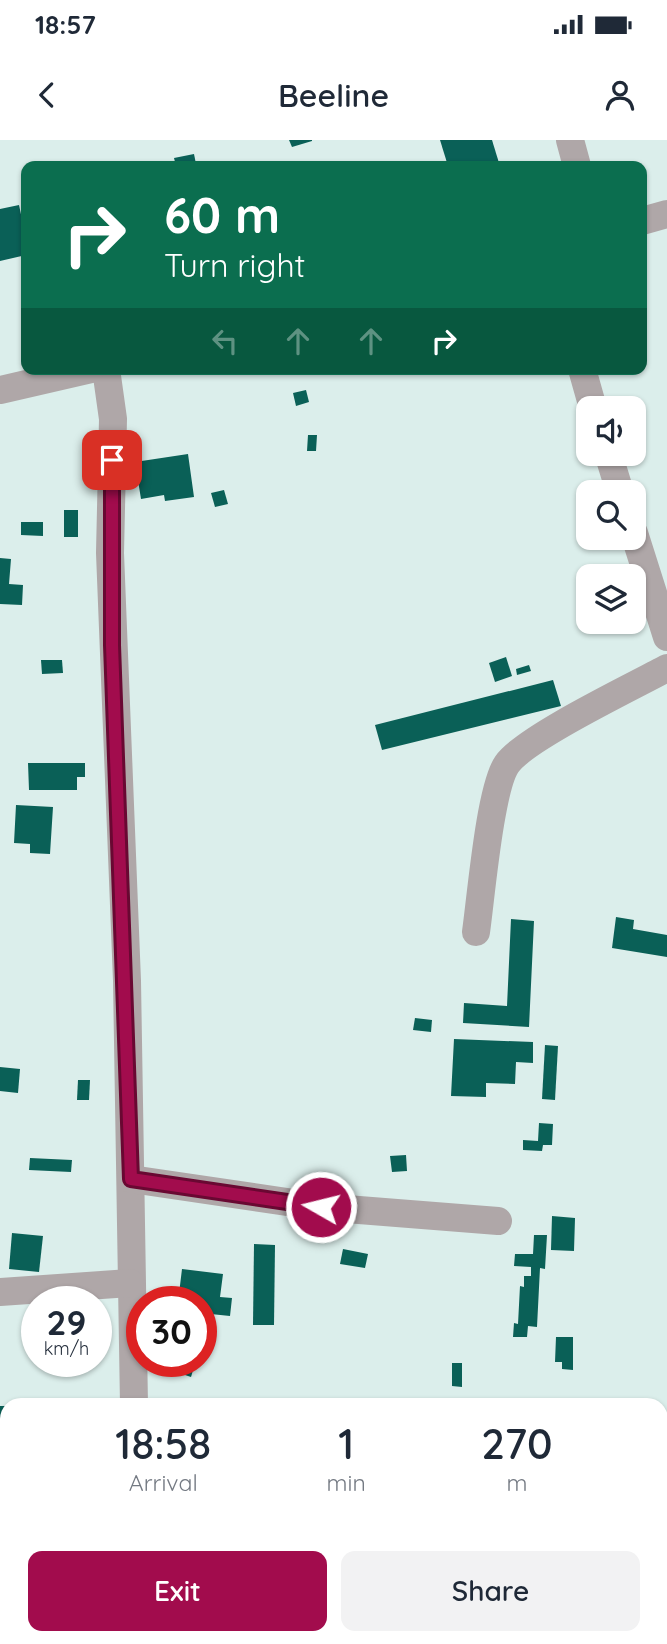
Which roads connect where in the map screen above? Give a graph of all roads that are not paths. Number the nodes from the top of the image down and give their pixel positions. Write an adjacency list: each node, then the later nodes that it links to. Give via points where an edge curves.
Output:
1 (570, 140): 2 (street)
2 (576, 161)
3 (667, 214): 4 (street)
4 (647, 219)
5 (65, 375): 8 (street)
6 (107, 375): 14 (street, via 113,419 112,645)
7 (584, 375): 9 (street)
8 (0, 390)
9 (590, 396)
10 (639, 550): 11 (street)
11 (667, 636)
12 (667, 667): 13 (street, via 534,742 507,764 494,802)
13 (475, 932)
14 (131, 1179): 15 (street, via 321,1207); 16 (street)
15 (498, 1221)
16 (130, 1283): 17 (street); 18 (street)
17 (0, 1292)
18 (134, 1398)

